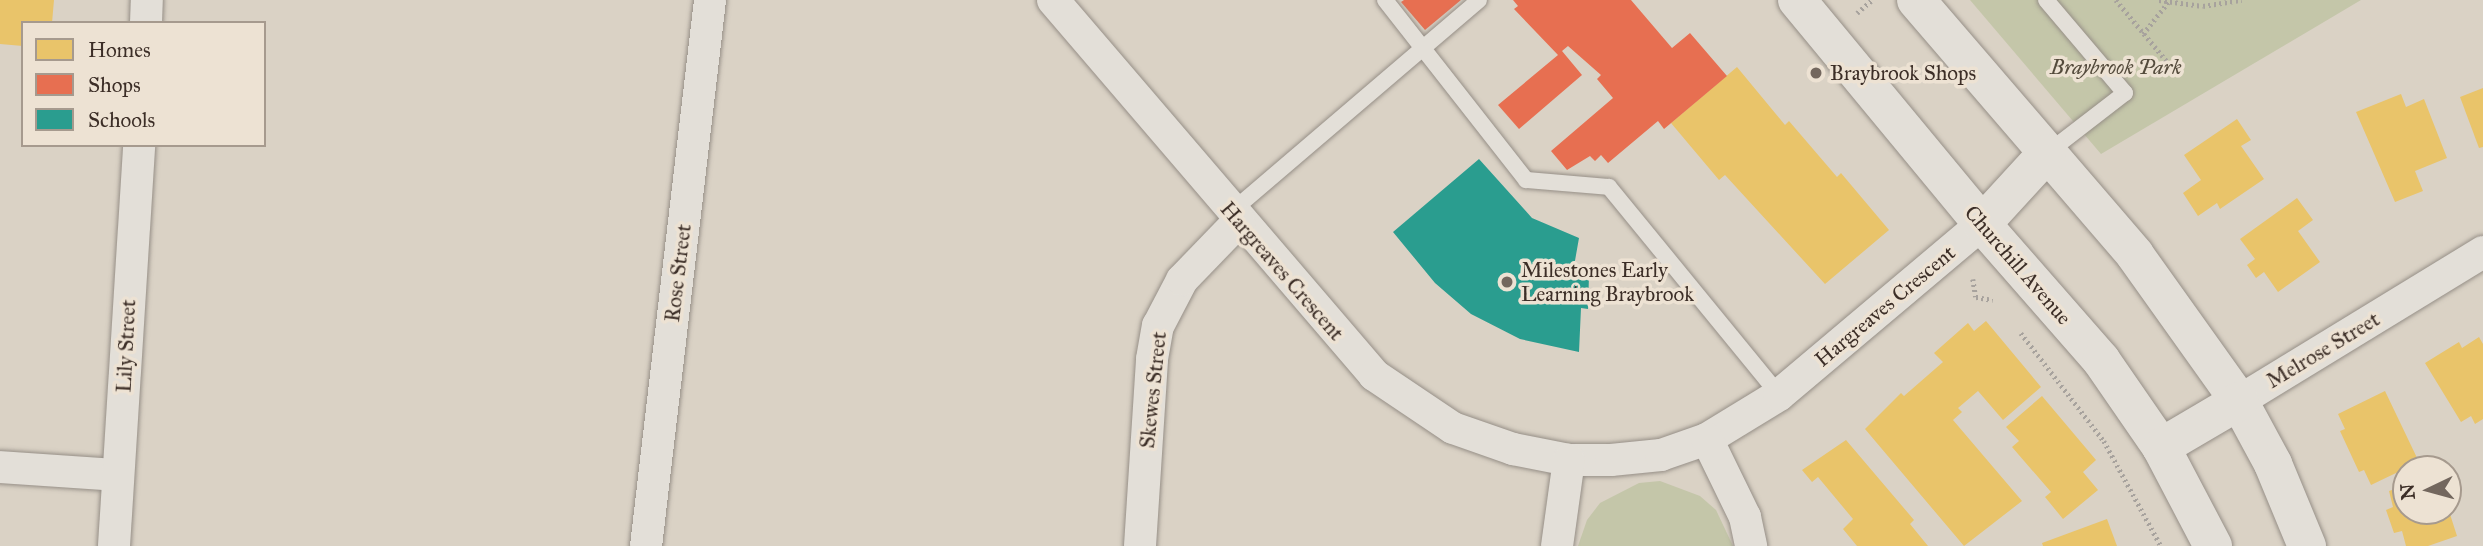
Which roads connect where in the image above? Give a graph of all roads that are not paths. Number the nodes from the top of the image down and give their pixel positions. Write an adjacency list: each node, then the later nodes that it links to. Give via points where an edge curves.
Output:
1 (147, 0): 9 (street)
2 (710, 0): 24 (street, Rose Street)
3 (1053, 0): 13 (street, Hargreaves Crescent)
4 (1385, 0): 10 (lane)
5 (1479, 0): 10 (lane)
6 (1797, 0): 14 (main road, Churchill Avenue)
7 (1916, 0): 12 (main road)
8 (2046, 0): 12 (lane, via 2125,93)
9 (146, 21)
10 (1424, 47): 13 (lane); 16 (lane, via 1526,180 1609,187)
11 (139, 147): 22 (street, Lily Street)
12 (2047, 153): 14 (main road, Hargreaves Crescent); 17 (main road, via 2135,255)
13 (1235, 216): 20 (street, Hargreaves Crescent, via 1374,375 1409,402 1453,428 1513,449); 25 (street, Skewes Street, via 1182,280 1158,326)
14 (1982, 225): 16 (street, Hargreaves Crescent); 19 (main road, Churchill Avenue, via 2101,360)
15 (2483, 252): 17 (street, Melrose Street)
16 (1779, 395): 18 (street, Hargreaves Crescent)
17 (2239, 401): 19 (main road, Melrose Street); 29 (main road, via 2273,464)
18 (1707, 439): 20 (street, Hargreaves Crescent, via 1661,455); 27 (street, via 1745,517)
19 (2161, 447): 28 (main road, Churchill Avenue)
20 (1569, 460): 26 (street)
21 (0, 467): 22 (street)
22 (118, 475): 23 (street, Lily Street)
23 (114, 546)
24 (646, 546)
25 (1140, 546)
26 (1557, 546)
27 (1751, 546)
28 (2213, 546)
29 (2307, 546)

